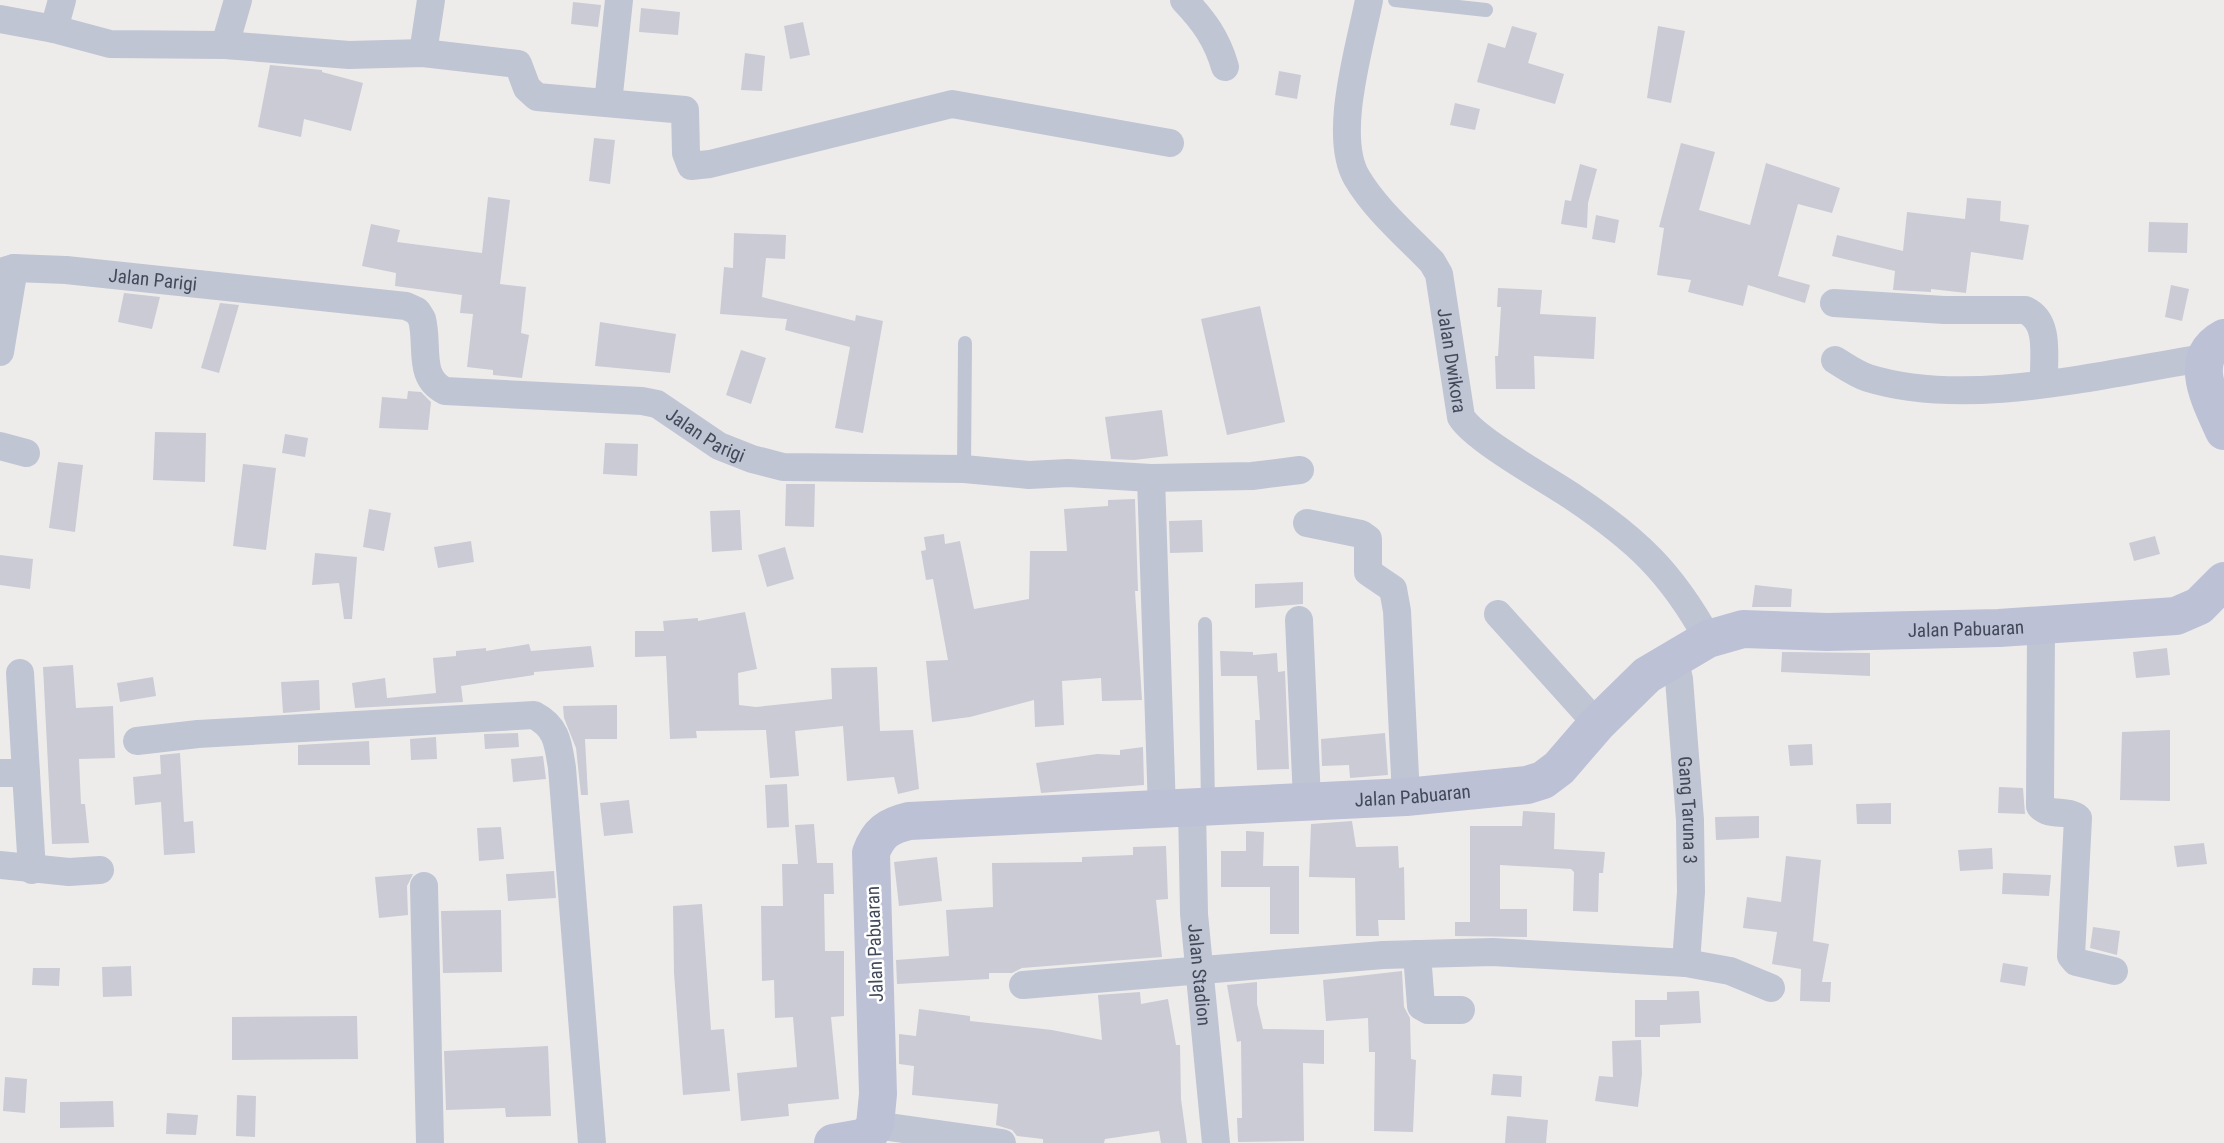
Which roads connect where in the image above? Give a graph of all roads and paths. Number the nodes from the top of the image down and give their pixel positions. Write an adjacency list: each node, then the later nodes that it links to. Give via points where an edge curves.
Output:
1 (62, 0): 10 (street)
2 (238, 0): 11 (street)
3 (430, 0): 12 (street)
4 (619, 0): 14 (street)
5 (1184, 0): 13 (street, via 1208,26)
6 (1369, 0): 33 (street, Jalan Dwikora, via 1353,84 1349,156 1365,189 1439,274 1461,416 1513,459 1632,540 1684,595)
7 (1395, 0): 8 (lane)
8 (1486, 10)
9 (0, 19): 10 (street)
10 (54, 29): 11 (street, via 110,44)
11 (225, 45): 12 (street, via 349,55)
12 (423, 53): 14 (street, via 518,64 527,88 537,97)
13 (1225, 67)
14 (608, 103): 15 (street, via 685,110 686,153 691,166 953,104)
15 (1170, 143)
16 (7, 270): 20 (street); 24 (street, Jalan Parigi, via 406,306 422,319 427,377 445,391 656,404 719,446 783,467)
17 (1835, 303): 22 (street, via 2025,310 2036,315 2042,326)
18 (965, 344): 24 (lane)
19 (2214, 348): 22 (street); 23 (street, via 2206,388)
20 (0, 352)
21 (1835, 360): 22 (street, via 1866,377 1916,388 1963,392)
22 (2043, 383)
23 (2224, 431)
24 (964, 469): 26 (street, Jalan Parigi, via 1028,475 1068,473)
25 (1300, 470): 26 (street, Jalan Parigi)
26 (1153, 489): 41 (street)
27 (1307, 523): 39 (street, via 1368,539 1368,572 1393,589)
28 (2224, 581): 32 (street, Jalan Pabuaran, via 2199,606 2176,616)
29 (1498, 614): 36 (street)
30 (1299, 620): 40 (street)
31 (1205, 624): 41 (lane)
32 (2040, 627): 33 (street, Jalan Pabuaran, via 1827,632 1743,629); 48 (street, via 2040,806 2078,818 2071,956 2076,962)
33 (1708, 639): 34 (street, Jalan Pabuaran)
34 (1674, 657): 36 (street, Jalan Pabuaran, via 1647,675); 47 (street, Gang Taruna 3, via 1690,820)
35 (20, 673): 38 (street)
36 (1597, 724): 39 (street, Jalan Pabuaran, via 1543,780 1493,790)
37 (137, 741): 55 (street, via 534,715 548,722 558,737 562,768)
38 (13, 773): 43 (street)
39 (1406, 797): 40 (street, Jalan Pabuaran)
40 (1307, 800): 41 (street, Jalan Pabuaran)
41 (1187, 807): 49 (street, Jalan Stadion); 53 (street, Jalan Pabuaran, via 909,821 893,825 877,837 871,853)
42 (0, 864): 43 (street)
43 (32, 870): 44 (street)
44 (100, 870)
45 (424, 886): 54 (street)
46 (1417, 954): 47 (street, via 1536,953); 49 (street); 52 (street, via 1421,1006)
47 (1686, 963): 51 (street, via 1730,971)
48 (2114, 971)
49 (1199, 972): 50 (street); 58 (street, Jalan Stadion)
50 (1023, 985)
51 (1771, 988)
52 (1461, 1010)
53 (875, 1125): 56 (street, via 867,1137); 57 (street)
54 (430, 1143)
55 (592, 1143)
56 (833, 1143)
57 (1002, 1143)
58 (1216, 1143)

